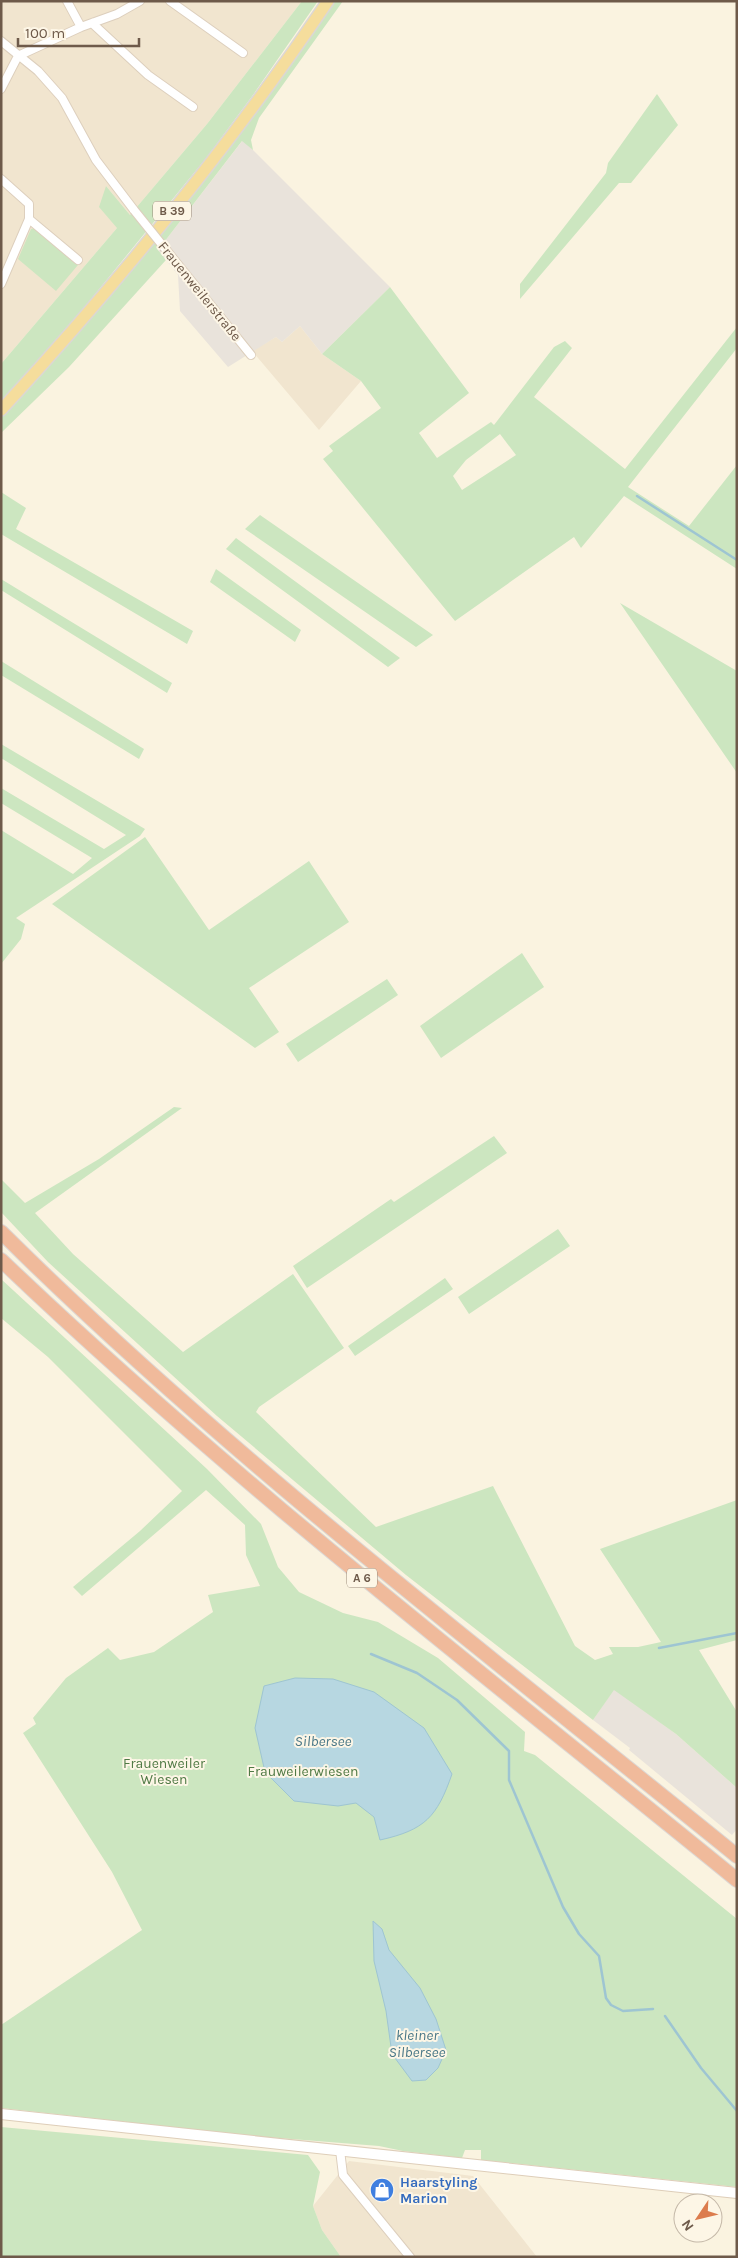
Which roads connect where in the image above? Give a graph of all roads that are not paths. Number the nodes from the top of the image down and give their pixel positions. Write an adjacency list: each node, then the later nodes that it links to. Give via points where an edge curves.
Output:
1 (66, 1): 6 (street)
2 (140, 1): 5 (street, via 117,14)
3 (170, 1): 8 (street)
4 (328, 1): 17 (main road, B 39, via 168,217)
5 (92, 22): 6 (street); 11 (street, via 148,75)
6 (81, 27): 9 (street)
7 (1, 41): 9 (street, Frauenweilerstraße)
8 (243, 53)
9 (18, 56): 10 (street); 16 (street, Frauenweilerstraße, bridge, via 38,71 62,98 96,160)
10 (1, 89)
11 (193, 107)
12 (1, 179): 13 (street, via 29,204)
13 (29, 219): 14 (street); 15 (street)
14 (78, 260)
15 (1, 284)
16 (251, 355)
17 (1, 410)
18 (1, 1232): 20 (highway, A 6, via 107,1335 279,1484)
19 (1, 1260): 21 (highway, A 6, via 96,1349 267,1499)
20 (737, 1856)
21 (737, 1880)
22 (1, 2114): 23 (main road)
23 (340, 2150): 24 (main road); 25 (street, via 343,2175)
24 (737, 2193)
25 (410, 2257)

